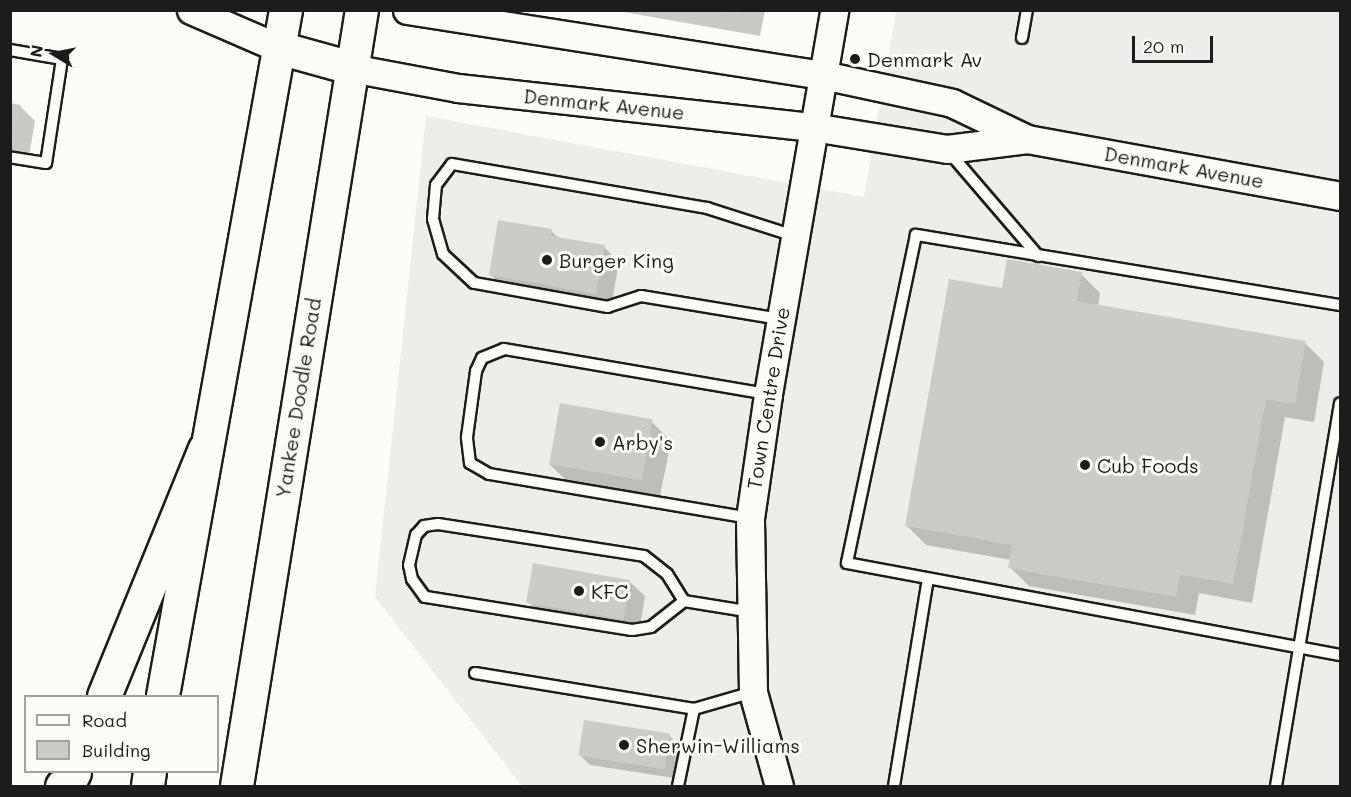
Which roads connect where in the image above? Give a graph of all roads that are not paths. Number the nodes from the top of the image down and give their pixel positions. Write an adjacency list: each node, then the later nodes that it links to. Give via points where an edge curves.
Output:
1 (191, 10): 8 (street, Denmark Avenue)
2 (286, 10): 8 (main road)
3 (362, 10): 10 (main road, Yankee Doodle Road)
4 (407, 10): 11 (street, Denmark Avenue)
5 (834, 10): 11 (street, Town Centre Drive)
6 (1027, 10): 7 (lane)
7 (1022, 38)
8 (279, 48): 10 (main road, Denmark Avenue); 23 (main road)
9 (10, 50): 15 (lane, via 62,59 46,163)
10 (351, 68): 12 (street, Denmark Avenue, via 458,88); 37 (main road, Yankee Doodle Road)
11 (823, 75): 12 (street, Town Centre Drive); 13 (street, Denmark Avenue, via 952,103)
12 (813, 127): 14 (street, Denmark Avenue); 17 (street, Town Centre Drive)
13 (1027, 139): 14 (street, Denmark Avenue); 16 (street, Denmark Avenue)
14 (947, 149): 18 (lane)
15 (10, 157)
16 (1341, 196)
17 (795, 237): 20 (street, Town Centre Drive); 20 (lane, via 707,208 452,164 436,185 432,219 443,254 474,283 608,307 641,296)
18 (1038, 256): 19 (lane); 25 (lane, via 916,236 847,563)
19 (1341, 305)
20 (780, 319): 21 (street, Town Centre Drive)
21 (768, 394): 24 (street, Town Centre Drive); 24 (lane, via 504,349 482,358 476,371 467,437 470,464 489,474)
22 (1341, 403): 28 (lane)
23 (205, 449): 32 (highway); 33 (main road)
24 (750, 519): 27 (street, Town Centre Drive)
25 (928, 579): 28 (lane); 40 (lane)
26 (684, 601): 26 (lane, via 667,574 644,556 438,524 424,526 416,535 409,565 412,579 425,597 632,630 651,627); 27 (lane)
27 (752, 612): 31 (street, Town Centre Drive)
28 (1299, 648): 29 (lane); 41 (lane)
29 (1341, 655)
30 (476, 673): 34 (lane)
31 (753, 692): 34 (lane); 39 (street, Town Centre Drive)
32 (104, 695)
33 (163, 695)
34 (694, 709): 38 (lane)
35 (73, 773): 36 (highway)
36 (62, 786)
37 (237, 786)
38 (678, 786)
39 (779, 786)
40 (894, 786)
41 (1276, 786)

